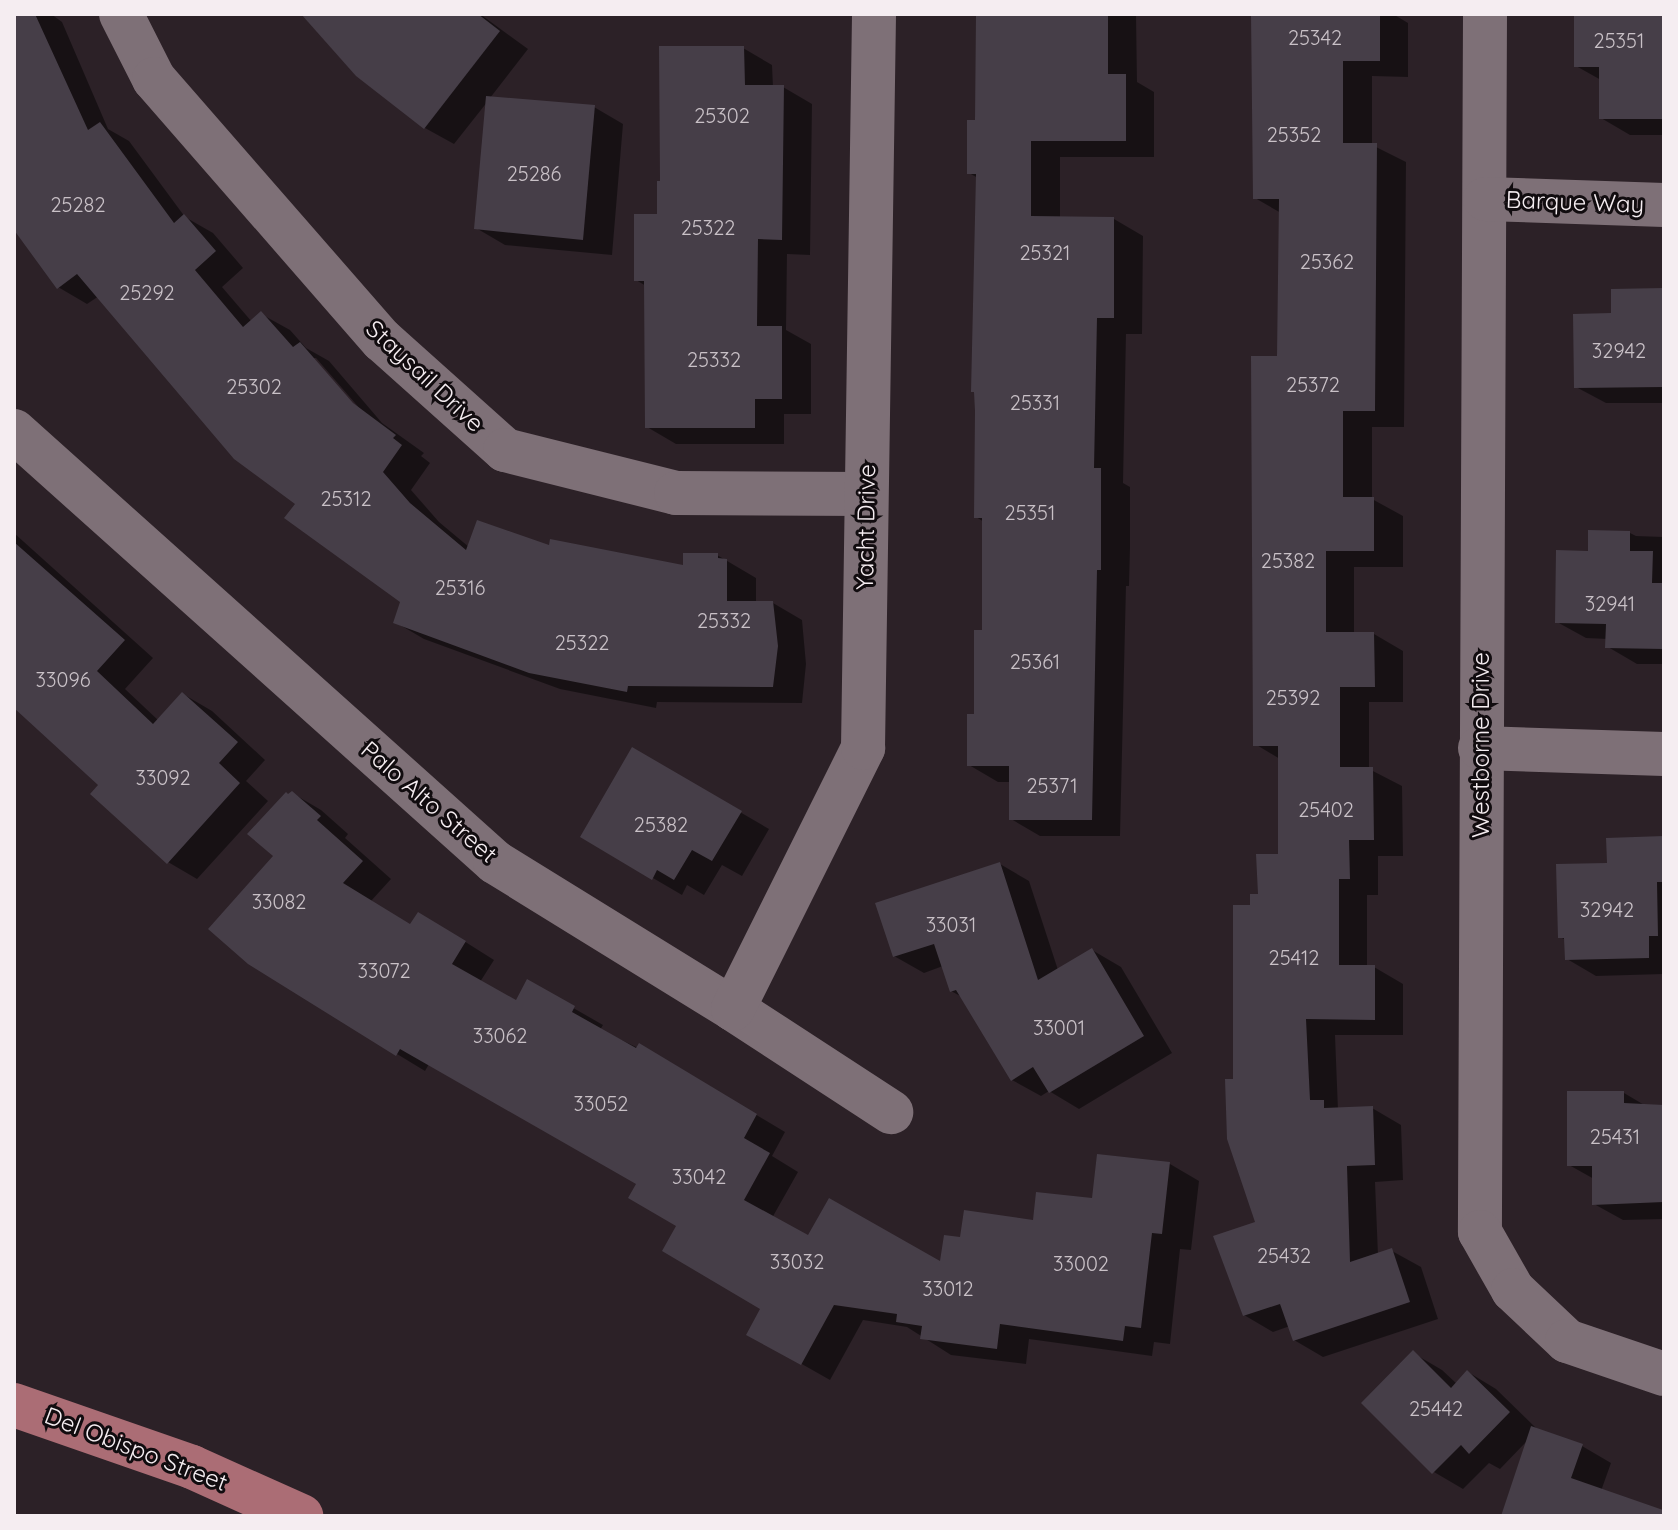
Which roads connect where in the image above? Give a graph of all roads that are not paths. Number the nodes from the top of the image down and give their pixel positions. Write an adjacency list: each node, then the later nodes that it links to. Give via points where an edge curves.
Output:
1 (121, 14): 7 (street, Staysail Drive, via 154,79 361,317 505,450 676,493)
2 (874, 14): 7 (street, Yacht Drive)
3 (1485, 14): 4 (street, Westborne Drive)
4 (1485, 199): 5 (street, Barque Way); 8 (street, Westborne Drive)
5 (1664, 205)
6 (14, 431): 10 (street, Palo Alto Street, via 495,862)
7 (866, 494): 10 (street, Yacht Drive, via 863,748)
8 (1480, 748): 9 (street); 12 (street, Westborne Drive, via 1480,1232 1513,1290 1567,1341)
9 (1664, 754)
10 (733, 1009): 11 (street, Palo Alto Street)
11 (891, 1112)
12 (1664, 1374)
13 (14, 1405): 14 (main road, Del Obispo Street, via 192,1467)
14 (301, 1516)

